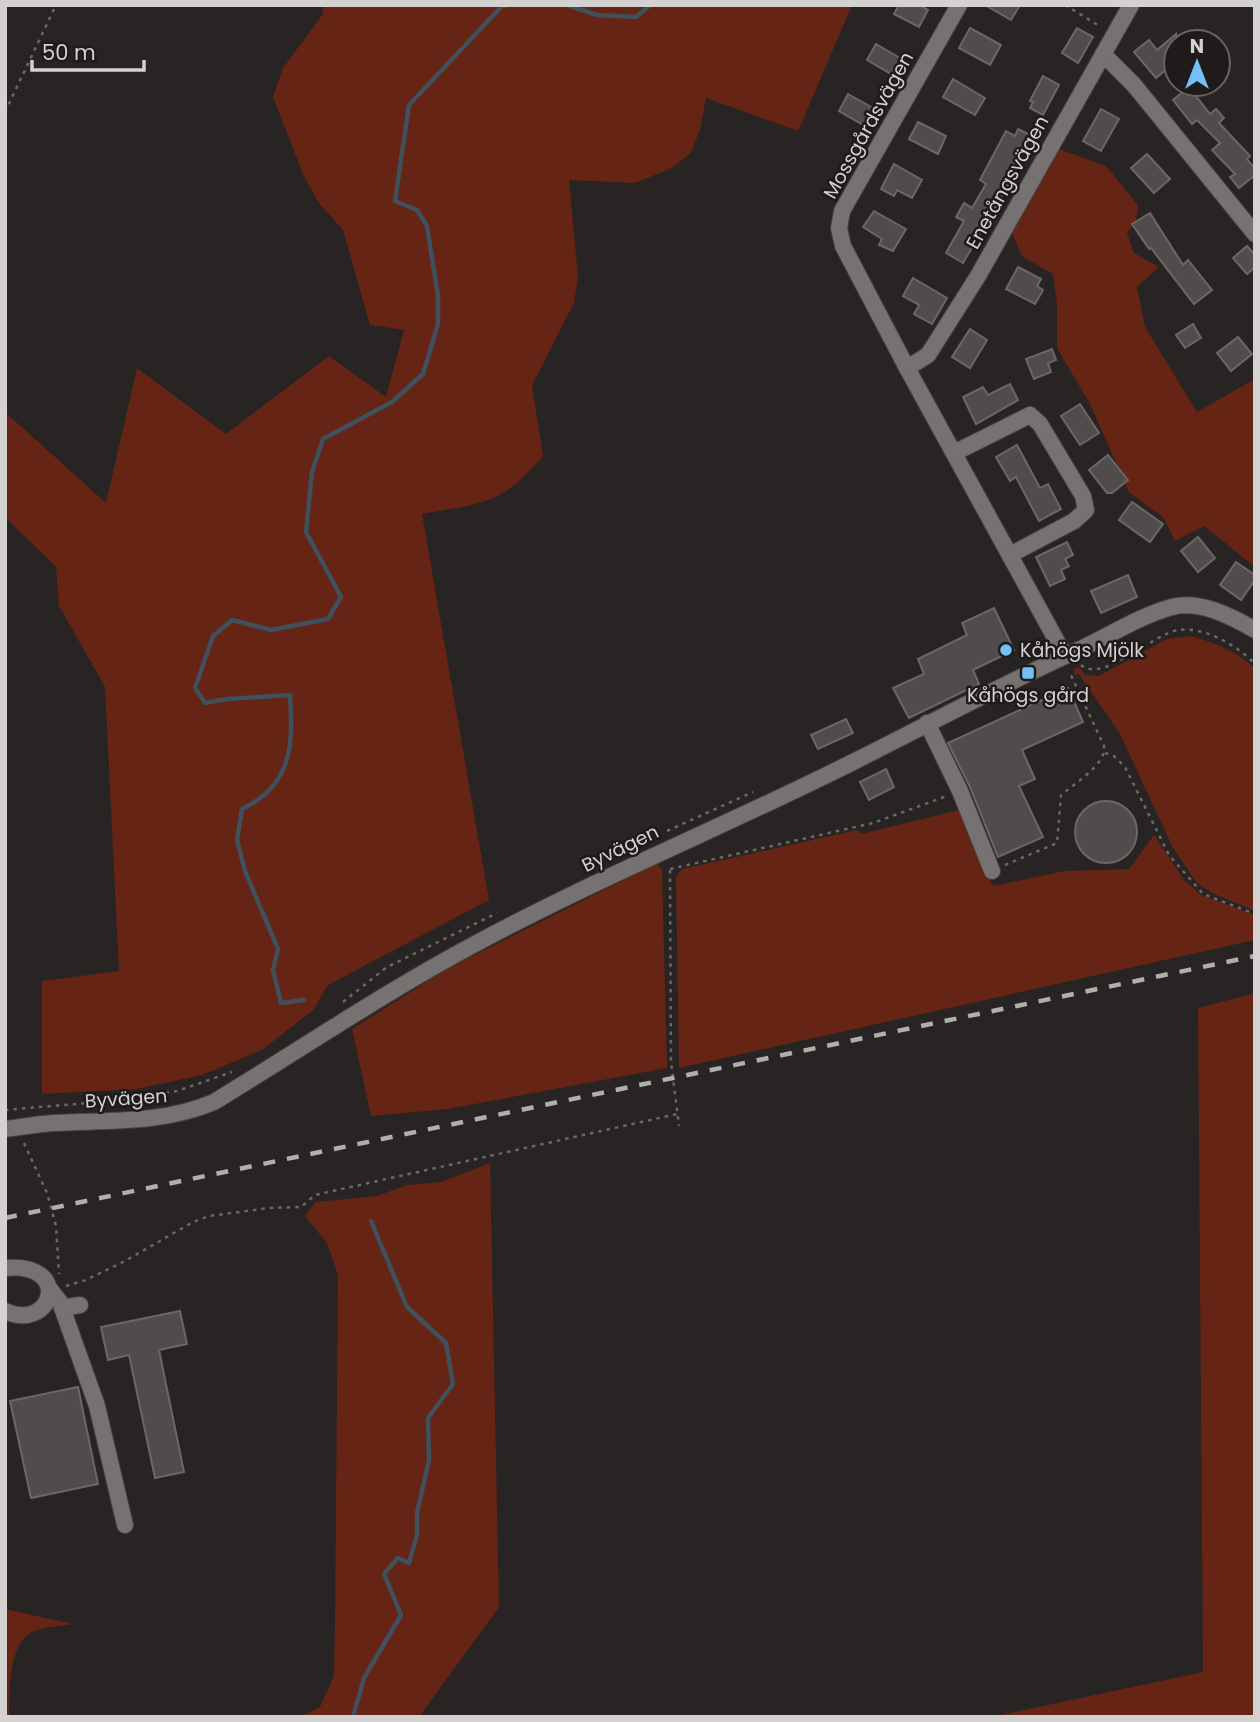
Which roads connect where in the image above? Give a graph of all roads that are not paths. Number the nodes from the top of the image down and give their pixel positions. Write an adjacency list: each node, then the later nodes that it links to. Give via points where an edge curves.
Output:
1 (959, 5): 5 (street, Mossgårdsvägen, via 842,211 839,228 843,246)
2 (1131, 5): 3 (street, Enetångsvägen)
3 (1103, 54): 4 (street, via 1134,85); 5 (street, Enetångsvägen, via 978,276 928,355)
4 (1255, 233)
5 (907, 368): 6 (street, Mossgårdsvägen)
6 (954, 453): 7 (street, Mossgårdsvägen); 7 (street, via 1030,415 1083,496 1086,510 1074,521)
7 (1010, 555): 9 (street, Mossgårdsvägen)
8 (1255, 630): 9 (street, Byvägen, via 1217,611 1173,607)
9 (1066, 656): 10 (street, Byvägen)
10 (927, 723): 11 (street); 12 (street, Byvägen, via 440,963 214,1102 174,1116)
11 (992, 871)
12 (11, 1128)
13 (5, 1268): 14 (street, via 38,1272)
14 (55, 1287): 16 (street); 17 (street, via 34,1314)
15 (80, 1304): 16 (street)
16 (62, 1308): 18 (street, via 97,1406)
17 (5, 1311)
18 (125, 1525)

